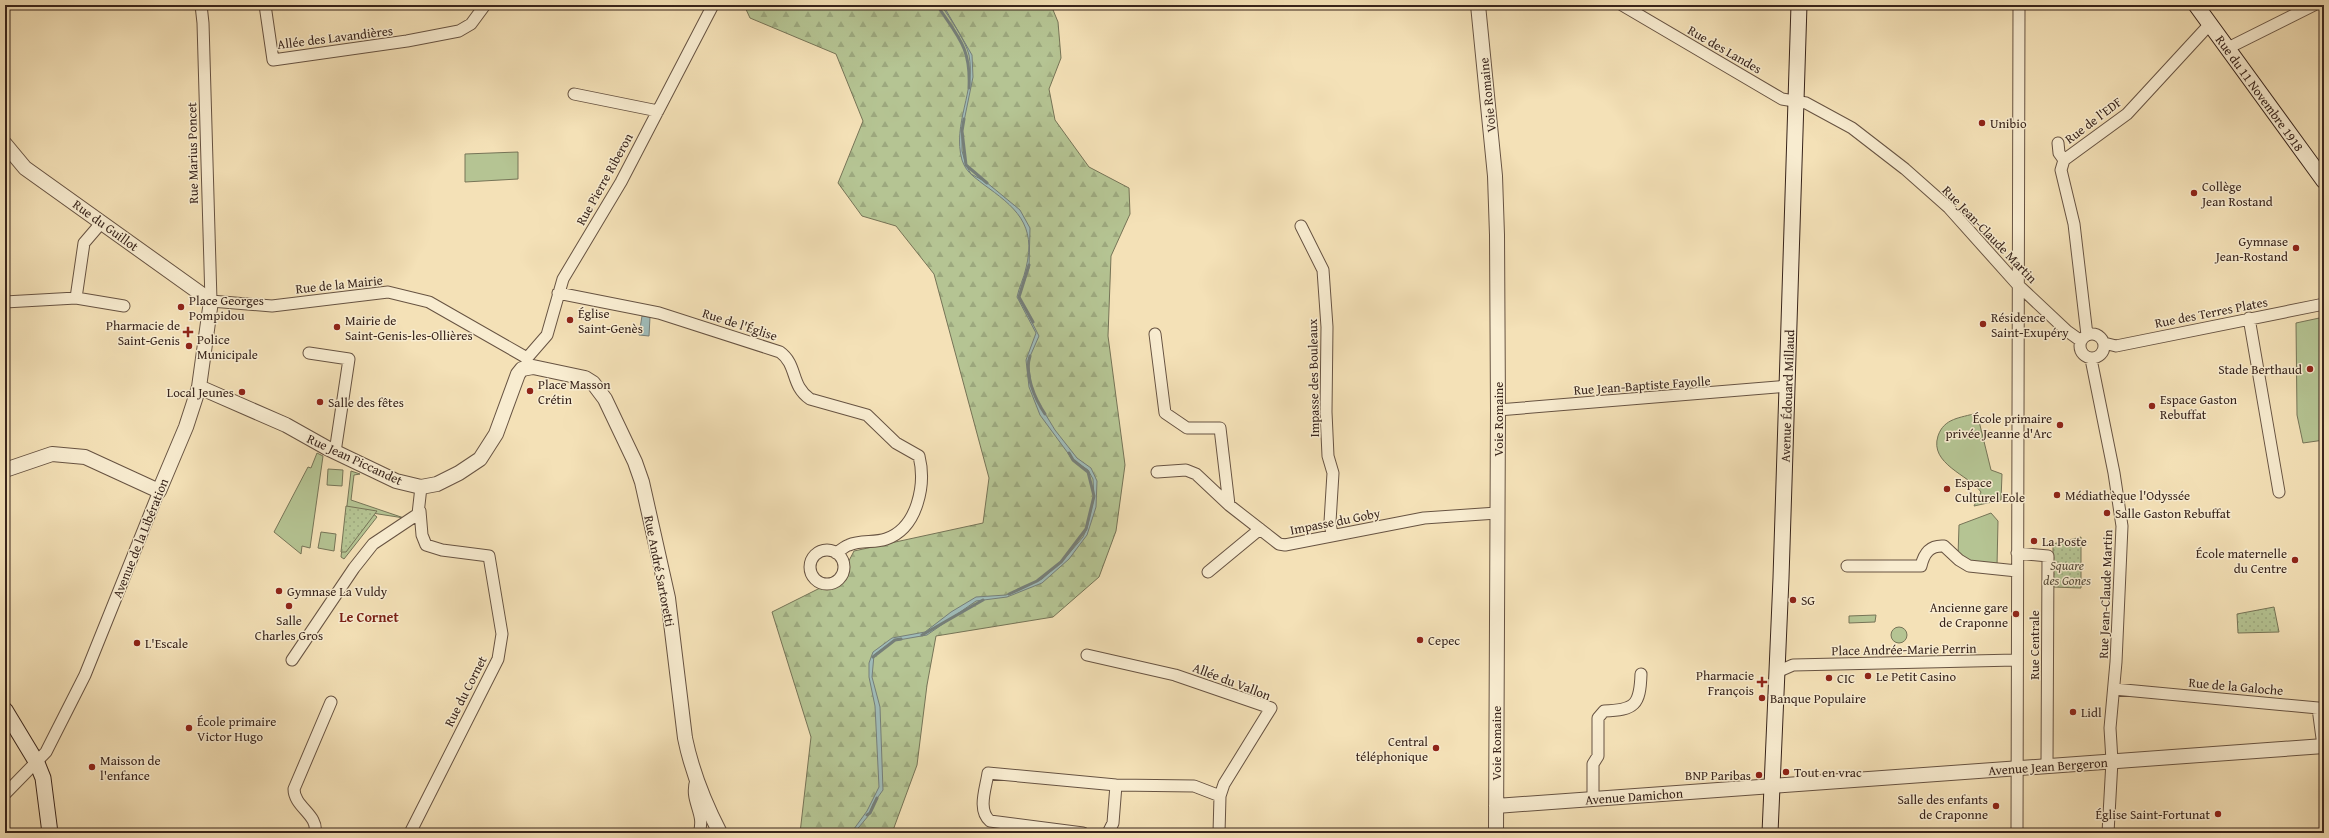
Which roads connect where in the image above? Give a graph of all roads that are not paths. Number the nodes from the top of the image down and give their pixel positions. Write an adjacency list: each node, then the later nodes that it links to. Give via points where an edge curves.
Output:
1 (201, 5): 25 (street, Rue Marius Poncet)
2 (265, 5): 3 (street, Allée des Lavandières, via 273,60 459,31 471,24)
3 (485, 5)
4 (713, 5): 15 (street, Rue Pierre Riberon)
5 (1478, 5): 38 (street, Voie Romaine, via 1495,176)
6 (1622, 5): 14 (street, Rue des Landes, via 1782,98)
7 (1800, 5): 14 (main road, Avenue Édouard Millaud)
8 (2019, 5): 22 (street)
9 (2196, 5): 11 (main road, Rue du 11 Novembre 1918)
10 (2314, 5): 12 (street)
11 (2210, 24): 12 (main road, Rue du 11 Novembre 1918); 18 (street, Rue de l'EDF, via 2127,114)
12 (2228, 48): 19 (main road, Rue du 11 Novembre 1918)
13 (574, 94): 15 (street)
14 (1795, 102): 22 (street, Rue Jean-Claude Martin, via 1806,103 1852,128 1905,170 1949,208); 36 (main road, Avenue Édouard Millaud)
15 (658, 111): 23 (street, Rue Pierre Riberon)
16 (2058, 143): 18 (street, via 2059,153)
17 (5, 144): 20 (street, Rue du Guillot, via 25,168)
18 (2064, 160): 31 (street, Rue de l'EDF, via 2061,170 2074,224)
19 (2324, 180)
20 (102, 222): 24 (street, via 84,244); 25 (street, Rue du Guillot)
21 (1301, 226): 49 (street, Impasse des Bouleaux, via 1323,270 1327,327 1328,456 1333,473 1330,515)
22 (2017, 284): 31 (street, Rue Jean-Claude Martin, via 2067,332); 51 (street)
23 (558, 292): 35 (street, Rue Pierre Riberon, via 547,335); 50 (street, Rue de l'Église, via 659,313 780,352 789,358 797,387 803,394 810,399 867,415 896,443 919,456 923,470 918,503 906,525 887,539 849,545)
24 (76, 298): 26 (street); 28 (street)
25 (211, 301): 35 (street, Rue de la Mairie, via 272,306 388,292 428,302); 37 (street, Avenue de la Libération)
26 (5, 302)
27 (2324, 304): 29 (street, Rue des Terres Plates)
28 (124, 306)
29 (2249, 318): 32 (street, Rue des Terres Plates, via 2116,346); 44 (street)
30 (1154, 334): 45 (street, via 1164,413 1187,428 1220,428)
31 (2084, 338): 32 (street, via 2095,334); 34 (street, via 2082,353)
32 (2104, 343): 34 (street, via 2102,354)
33 (309, 353): 39 (street, via 349,359)
34 (2091, 359): 62 (street, Rue Jean-Claude Martin, via 2122,526)
35 (527, 362): 42 (street, Rue Jean Piccandet, via 518,374 496,434 480,459 437,484); 70 (street, Rue André Sartoretti, via 585,378 593,383 605,399 635,462 642,482 668,598 685,738)
36 (1788, 386): 38 (street, Rue Jean-Baptiste Fayolle); 55 (main road, Avenue Édouard Millaud)
37 (199, 387): 39 (street, Rue Jean Piccandet, via 286,425); 43 (street, Avenue de la Libération, via 186,427)
38 (1498, 410): 47 (street, Voie Romaine)
39 (335, 452): 42 (street, Rue Jean Piccandet, via 396,481)
40 (5, 470): 43 (street, via 52,454 86,457)
41 (1157, 472): 45 (street, Impasse du Goby, via 1186,470 1196,474)
42 (421, 487): 46 (street)
43 (159, 491): 67 (street, Avenue de la Libération, via 85,675 46,752)
44 (2279, 492)
45 (1229, 506): 48 (street, Impasse du Goby)
46 (420, 511): 57 (street, via 372,544); 79 (street, Rue du Cornet, via 422,535 426,545 442,550 489,556 502,634 498,660)
47 (1497, 513): 49 (street, Impasse du Goby, via 1424,518); 76 (street, Voie Romaine)
48 (1260, 529): 49 (street, Impasse du Goby, via 1285,545); 54 (street)
49 (1332, 535)
50 (836, 553)
51 (2017, 553): 53 (street); 68 (street, Rue Centrale, via 2048,556)
52 (1847, 566): 53 (street, via 1921,566 1927,552 1936,546 1944,546 1969,566)
53 (2017, 571): 58 (street)
54 (1208, 572)
55 (1778, 652): 59 (street); 60 (main road, Avenue Édouard Millaud)
56 (1087, 655): 74 (street, Allée du Vallon, via 1175,675 1271,708 1224,784)
57 (292, 660)
58 (2016, 660): 59 (street, Place Andrée-Marie Perrin); 69 (street)
59 (1793, 665): 60 (street, Place Andrée-Marie Perrin)
60 (1778, 672): 72 (main road, Avenue Édouard Millaud)
61 (1641, 674): 75 (street, via 1640,694 1635,702 1627,709 1604,711 1598,718 1598,756 1593,764)
62 (2114, 689): 65 (street, Rue de la Galoche, via 2318,708); 66 (street, Rue Jean-Claude Martin, via 2110,728)
63 (331, 702): 78 (street, via 297,778 294,797 314,820)
64 (5, 710): 67 (main road)
65 (2324, 746): 66 (street, Avenue Jean Bergeron)
66 (2112, 761): 68 (street, Avenue Jean Bergeron); 88 (street, Rue Jean-Claude Martin)
67 (37, 763): 73 (street, Avenue de la Libération); 77 (main road, via 43,778)
68 (2047, 766): 69 (street, Avenue Jean Bergeron)
69 (2017, 768): 72 (street, Avenue Jean Bergeron); 87 (street)
70 (696, 780): 80 (street, via 692,791 700,816); 81 (street, Rue André Sartoretti)
71 (1116, 785): 74 (street, via 1194,786); 82 (street, via 988,773 983,809 984,816 990,821); 83 (street, via 1112,823)
72 (1772, 786): 75 (street, Avenue Damichon); 86 (main road, Avenue Édouard Millaud)
73 (5, 794)
74 (1220, 796): 84 (street, Allée du Vallon)
75 (1593, 799): 76 (street, Avenue Damichon)
76 (1496, 806): 85 (street, Voie Romaine)
77 (50, 833)
78 (315, 833)
79 (410, 833)
80 (698, 833)
81 (720, 833)
82 (1083, 833)
83 (1108, 833)
84 (1219, 833)
85 (1496, 833)
86 (1770, 833)
87 (2017, 833)
88 (2108, 833)

